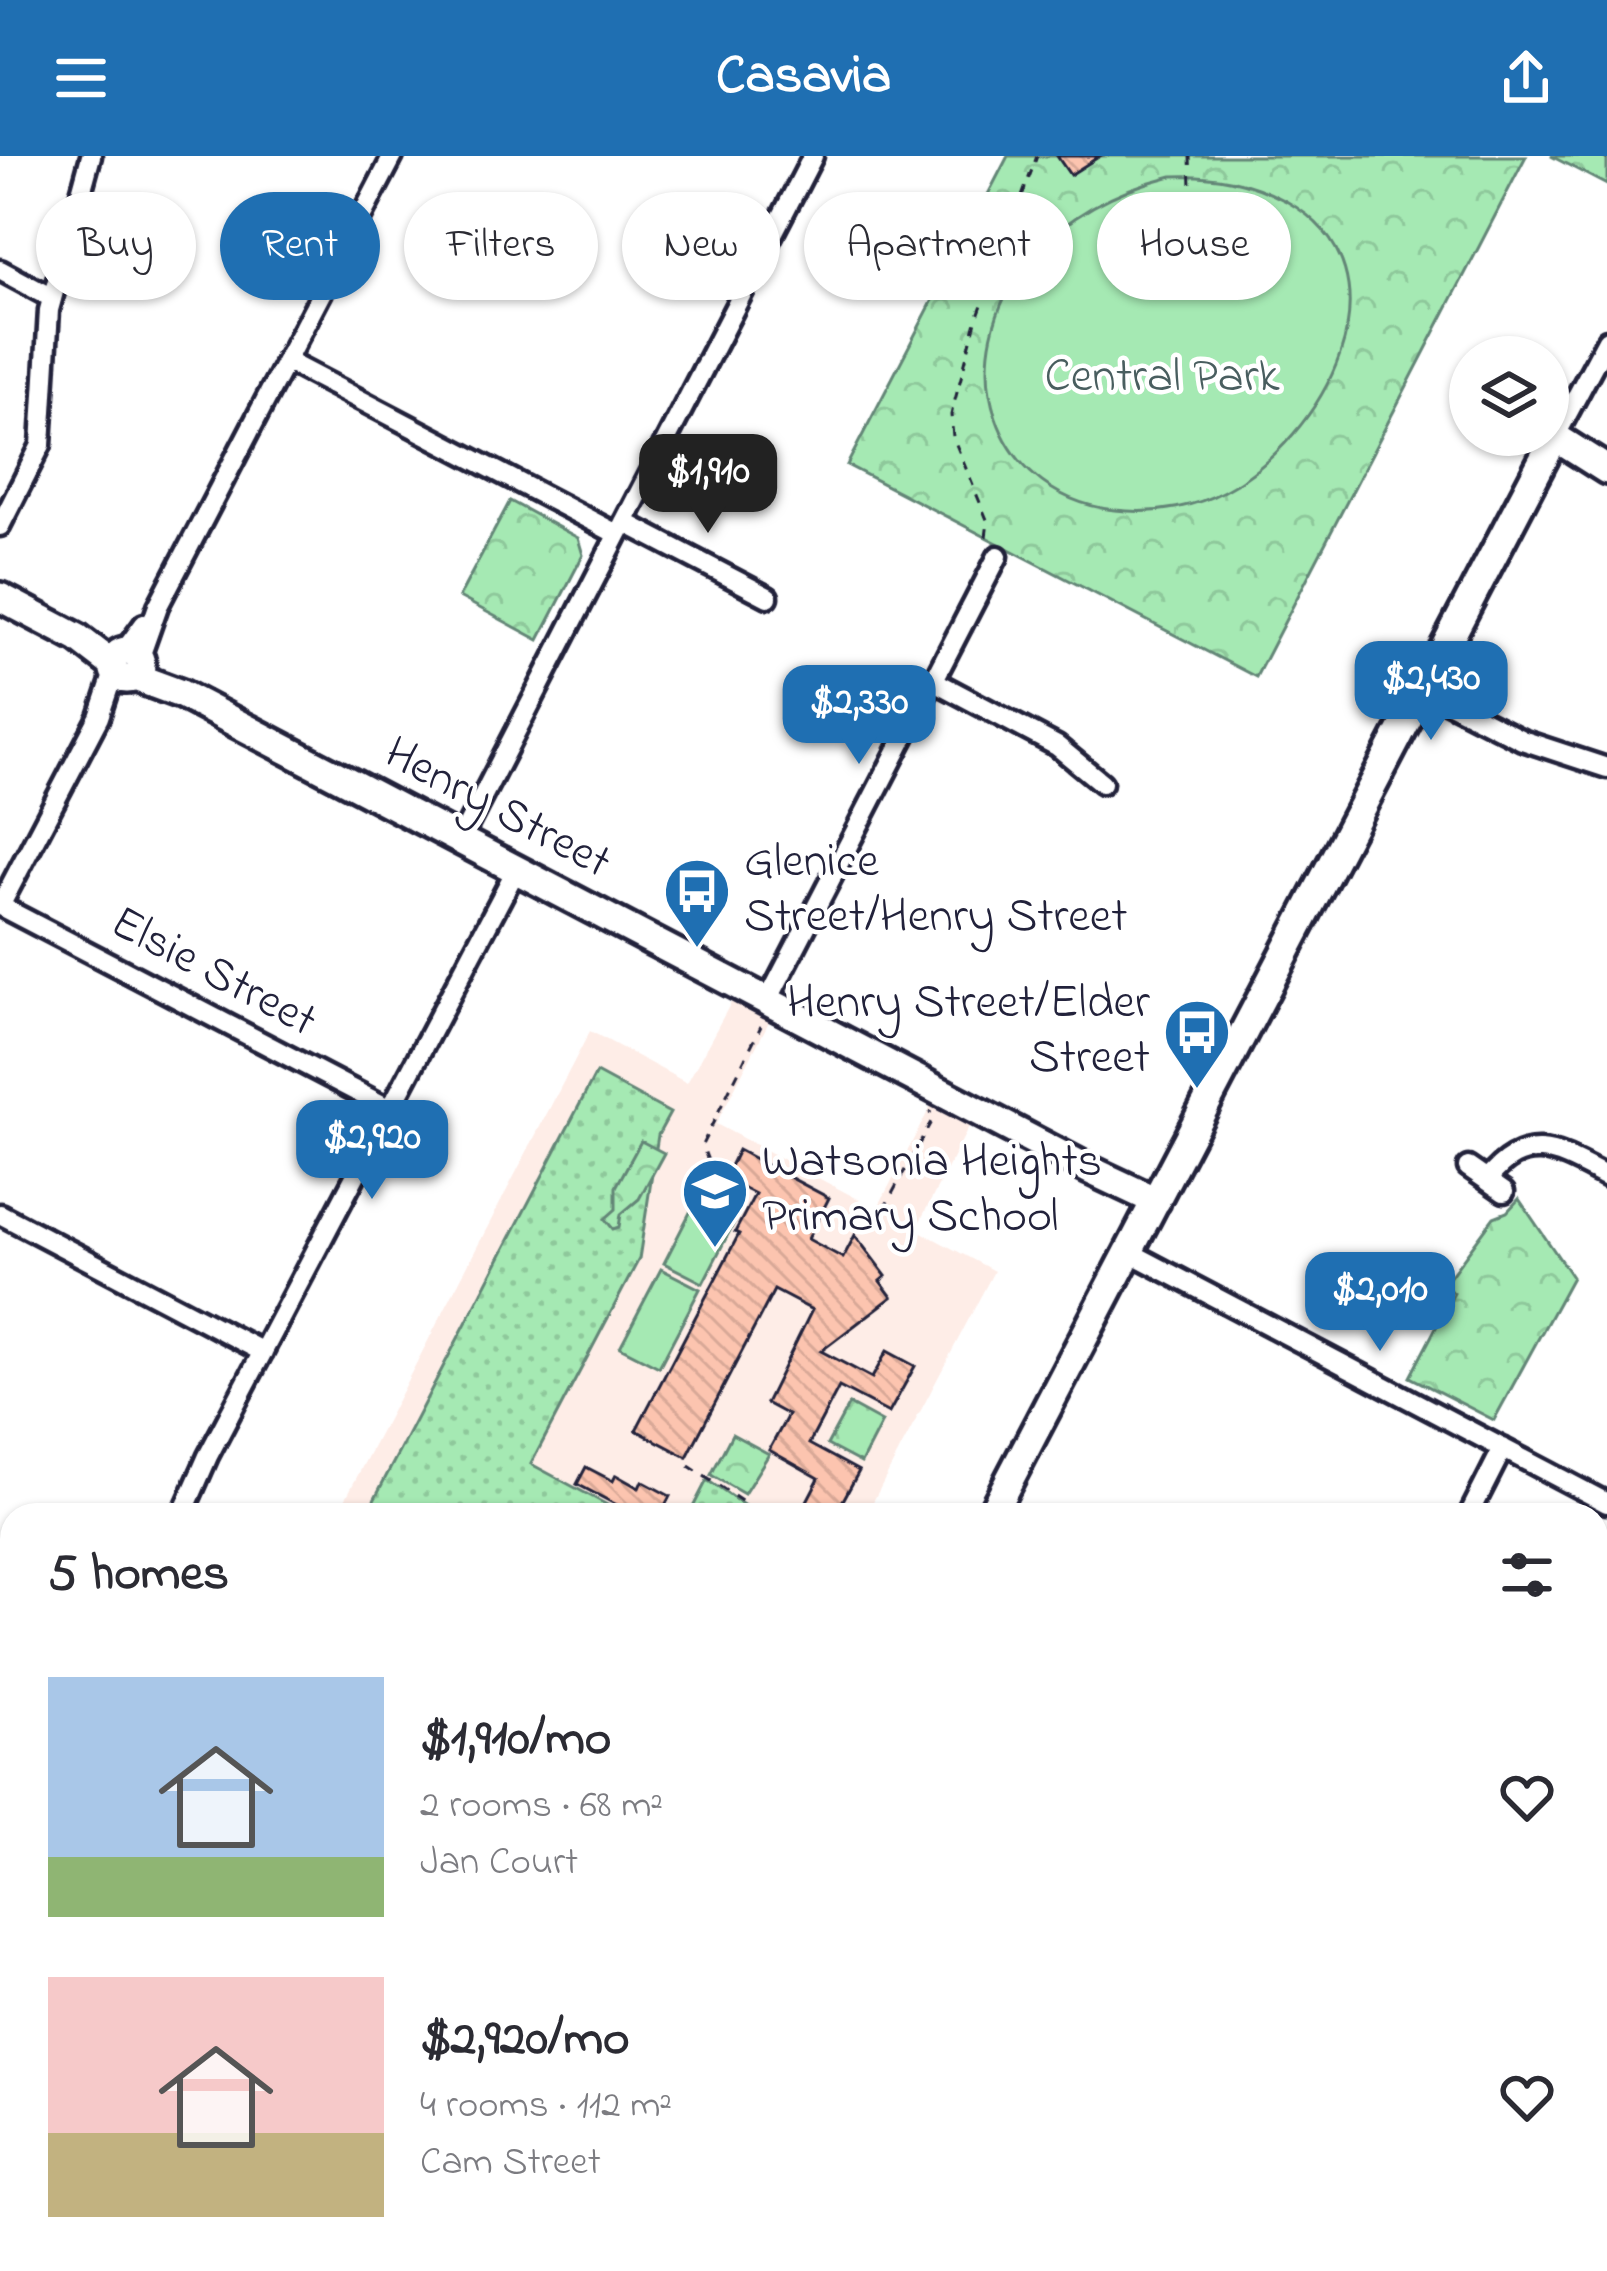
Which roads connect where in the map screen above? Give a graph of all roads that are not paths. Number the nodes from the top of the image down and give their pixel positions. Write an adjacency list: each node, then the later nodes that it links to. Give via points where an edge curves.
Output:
1 (91, 156): 4 (street)
2 (393, 156): 9 (street)
3 (813, 156): 15 (street)
4 (81, 192)
5 (0, 270): 6 (street)
6 (36, 289)
7 (52, 300): 14 (street, via 43,436)
8 (1607, 340): 10 (street)
9 (286, 361): 15 (street); 19 (street)
10 (1569, 413)
11 (1569, 454): 13 (street)
12 (1546, 456): 21 (street)
13 (1607, 473)
14 (0, 526)
15 (621, 528): 18 (street); 24 (street)
16 (998, 556): 20 (street)
17 (0, 597): 19 (street, Henry Street)
18 (768, 597)
19 (127, 664): 24 (street, Henry Street); 26 (street)
20 (934, 681): 23 (street, via 1057,746); 27 (street)
21 (1424, 690): 22 (street, via 1522,740); 31 (street)
22 (1607, 768)
23 (1102, 783)
24 (460, 840): 25 (street, Henry Street)
25 (516, 870): 27 (street, Henry Street); 28 (street)
26 (0, 906): 28 (street, Elsie Street)
27 (771, 1012): 31 (street, Henry Street)
28 (390, 1109): 34 (street)
29 (1468, 1167): 30 (street, via 1495,1186 1513,1155 1538,1149)
30 (1607, 1177)
31 (1156, 1201): 33 (street)
32 (0, 1214): 34 (street)
33 (1129, 1252): 35 (street); 37 (street)
34 (263, 1352): 36 (street)
35 (1503, 1448): 38 (street); 39 (street)
36 (187, 1503)
37 (998, 1503)
38 (1475, 1503)
39 (1607, 1503)

